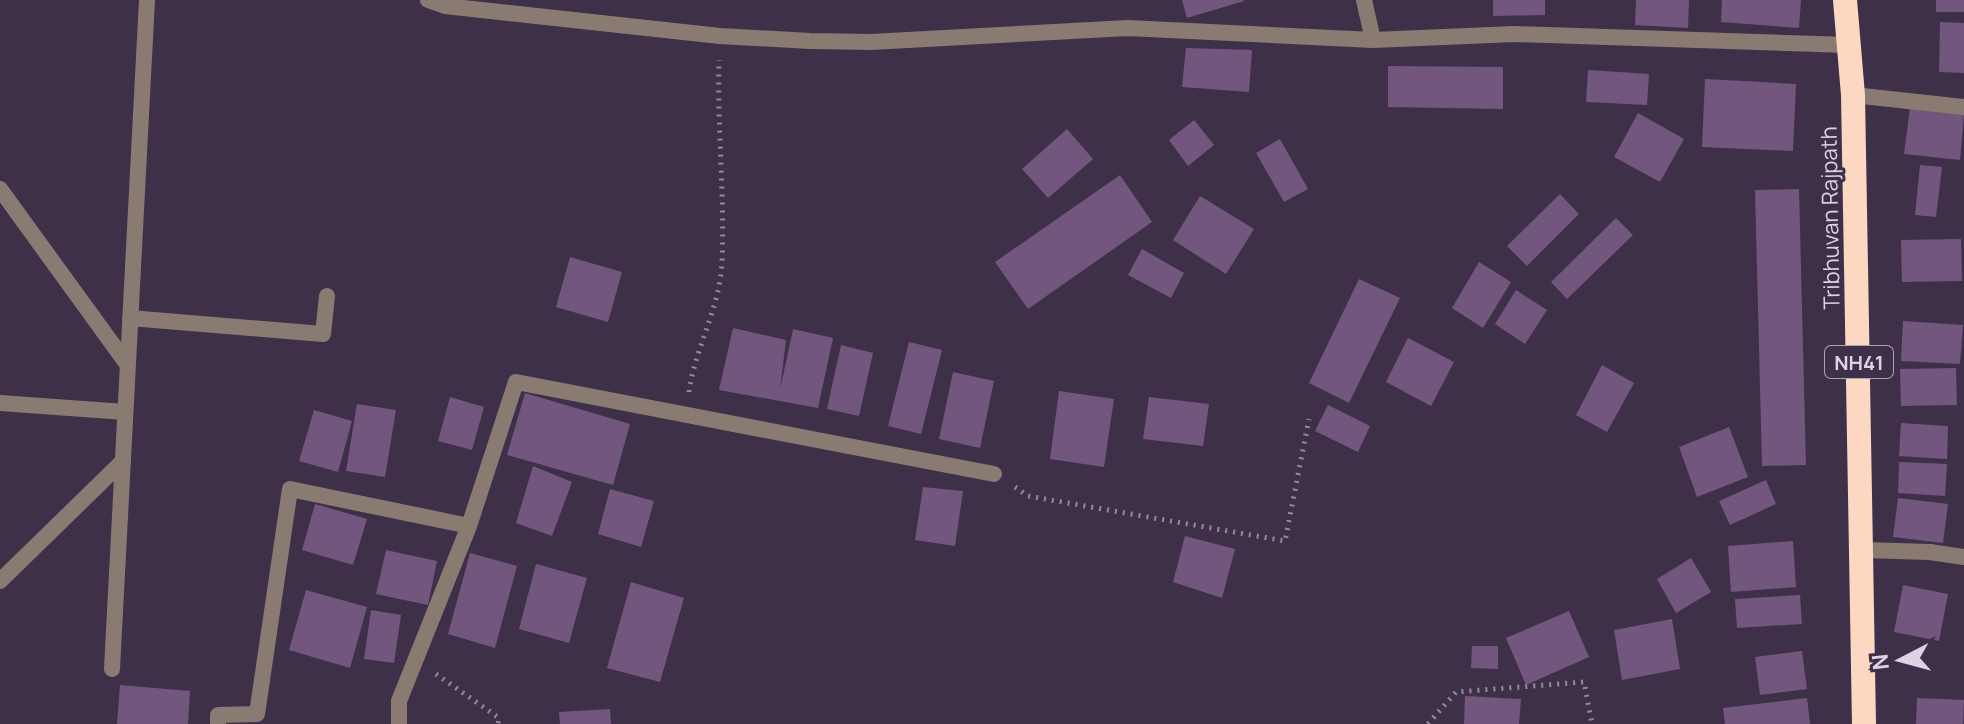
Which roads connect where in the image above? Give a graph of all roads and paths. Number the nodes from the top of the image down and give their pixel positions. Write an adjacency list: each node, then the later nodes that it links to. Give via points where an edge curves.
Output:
1 (147, 0): 13 (street)
2 (428, 0): 5 (street, via 445,6)
3 (1364, 0): 7 (street)
4 (1845, 0): 8 (highway, Tribhuvan Rajpath / NH41)
5 (482, 5): 6 (street)
6 (720, 36): 7 (street, via 871,42 1128,28); 17 (path, via 717,127 723,264 708,335 692,366)
7 (1373, 40): 8 (street, via 1514,34)
8 (1848, 45): 9 (highway, Tribhuvan Rajpath / NH41)
9 (1853, 95): 10 (street); 22 (highway, Tribhuvan Rajpath / NH41)
10 (1964, 107)
11 (0, 189): 14 (street)
12 (327, 296): 13 (street, via 323,334)
13 (130, 318): 14 (street)
14 (127, 364): 16 (street)
15 (0, 403): 16 (street)
16 (125, 412): 19 (street)
17 (686, 413): 20 (street); 21 (street, via 516,382)
18 (1309, 419): 20 (path, via 1285,541 1028,496)
19 (123, 461): 24 (street); 26 (street)
20 (994, 474)
21 (469, 526): 25 (street); 27 (street, via 290,489 257,714 218,715)
22 (1863, 550): 23 (street); 32 (highway, Tribhuvan Rajpath / NH41)
23 (1964, 557)
24 (0, 581)
25 (415, 660): 28 (street, via 399,701); 29 (path, via 499,718)
26 (112, 669)
27 (218, 724)
28 (399, 724)
29 (498, 724)
30 (1428, 724): 31 (path, via 1456,692 1584,682)
31 (1592, 724)
32 (1864, 724)

